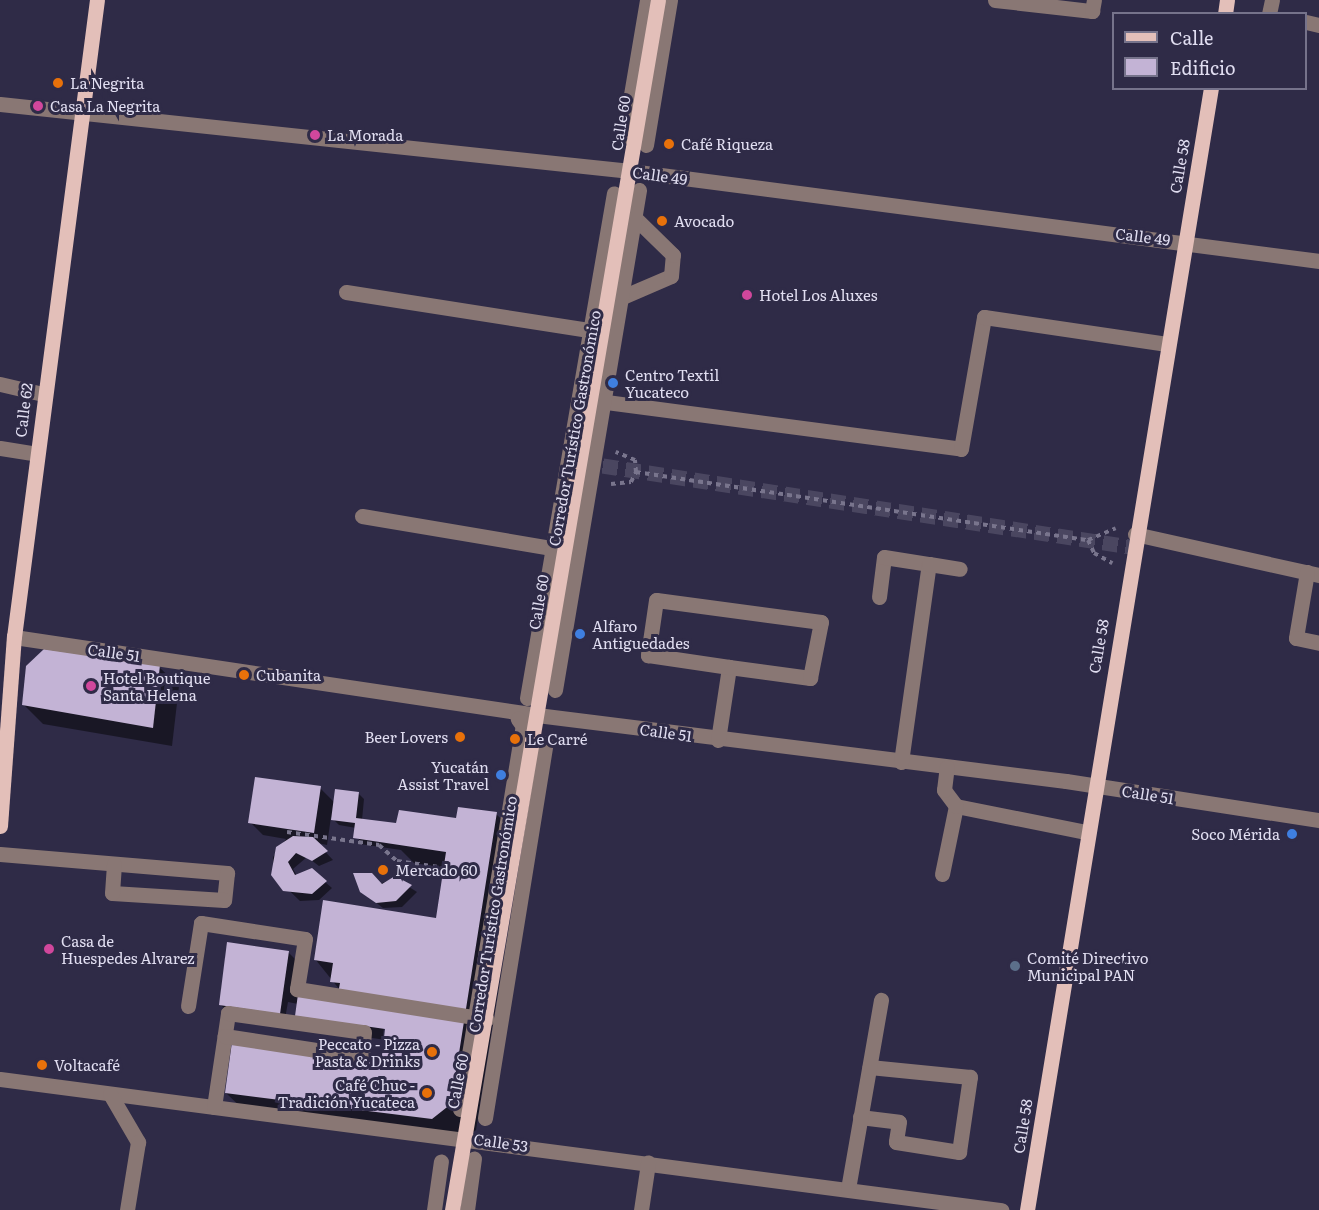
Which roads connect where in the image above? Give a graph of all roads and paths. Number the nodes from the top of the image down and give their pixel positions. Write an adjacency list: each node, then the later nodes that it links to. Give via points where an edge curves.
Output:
1 (97, 0): 9 (main road, Calle 62)
2 (647, 0): 10 (street)
3 (658, 0): 12 (main road, Calle 60)
4 (670, 0): 11 (street)
5 (996, 0): 6 (street, via 1092,11)
6 (1094, 0)
7 (1211, 90): 16 (main road, Calle 58)
8 (0, 104): 9 (street, Calle 49)
9 (78, 113): 12 (street, Calle 49); 23 (main road, Calle 62)
10 (624, 136)
11 (646, 146)
12 (630, 171): 15 (main road, Calle 60); 16 (street, Calle 49)
13 (639, 190): 15 (street)
14 (614, 193): 20 (street, Corredor Turístico Gastronómico)
15 (629, 212): 19 (main road, Calle 60); 19 (street, via 674,255 671,276)
16 (1185, 241): 17 (street, Calle 49); 21 (main road, Calle 58)
17 (1319, 261)
18 (346, 292): 20 (street)
19 (614, 301): 20 (main road, Calle 60); 24 (street, Corredor Turístico Gastronómico)
20 (597, 331): 24 (main road, Calle 60); 33 (street, Corredor Turístico Gastronómico)
21 (1167, 344): 24 (street, via 984,317 961,449); 31 (main road, Calle 58)
22 (0, 384): 23 (street)
23 (44, 394): 27 (main road, Calle 62)
24 (597, 400): 25 (street, Corredor Turístico Gastronómico); 33 (main road, Calle 60)
25 (596, 444): 28 (path, via 635,460); 29 (street, Corredor Turístico Gastronómico)
26 (0, 448): 27 (street)
27 (36, 454): 39 (main road, Calle 62)
28 (636, 472): 29 (path, via 631,482); 32 (path)
29 (589, 485): 42 (street, Corredor Turístico Gastronómico)
30 (363, 516): 33 (street)
31 (1129, 530): 32 (path); 37 (street); 50 (main road, Calle 58)
32 (1088, 540): 35 (path, via 1094,553)
33 (559, 549): 43 (street, Corredor Turístico Gastronómico); 44 (main road, Calle 60)
34 (929, 564): 36 (street); 38 (street, via 884,557); 48 (street)
35 (1115, 565)
36 (960, 569)
37 (1313, 573): 40 (street, via 1296,638)
38 (879, 597)
39 (14, 637): 44 (street, Calle 51); 53 (main road, Calle 62)
40 (1319, 643)
41 (729, 666): 41 (street, via 810,678 821,622 657,600 648,655); 46 (street)
42 (555, 690)
43 (527, 698)
44 (537, 715): 46 (street, Calle 51); 62 (main road, Calle 60)
45 (518, 719): 59 (street, Corredor Turístico Gastronómico, via 523,726)
46 (718, 740): 48 (street, Calle 51)
47 (546, 742): 70 (street, Corredor Turístico Gastronómico)
48 (901, 762): 49 (street, Calle 51)
49 (947, 767): 50 (street, Calle 51); 51 (street, via 944,790)
50 (1093, 785): 52 (street, Calle 51); 55 (main road, Calle 58)
51 (956, 806): 55 (street); 58 (street)
52 (1319, 820)
53 (0, 826)
54 (287, 832): 59 (path, via 380,845 397,861)
55 (1086, 832): 82 (main road, Calle 58)
56 (0, 854): 57 (street)
57 (114, 864): 57 (street, via 227,873 224,900 112,893)
58 (942, 874)
59 (498, 876): 62 (street, Corredor Turístico Gastronómico)
60 (881, 1000): 64 (street)
61 (188, 1006): 62 (street, via 201,923 305,939 297,988)
62 (481, 1018): 68 (street, Corredor Turístico Gastronómico); 71 (main road, Calle 60)
63 (225, 1036): 63 (street, via 228,1013 364,1032 362,1057); 67 (street)
64 (869, 1067): 69 (street); 69 (street, via 970,1077 959,1152 896,1142 899,1122)
65 (0, 1079): 66 (street, Calle 53)
66 (110, 1094): 67 (street, Calle 53); 76 (street, via 138,1142)
67 (214, 1107): 71 (street, Calle 53)
68 (460, 1109)
69 (860, 1117): 75 (street)
70 (485, 1118)
71 (463, 1136): 74 (street, Calle 53); 78 (main road, Calle 60)
72 (474, 1158): 79 (street)
73 (441, 1161): 77 (street)
74 (648, 1163): 75 (street, Calle 53); 80 (street)
75 (848, 1189): 81 (street, Calle 53)
76 (126, 1210)
77 (434, 1210)
78 (452, 1210)
79 (467, 1210)
80 (641, 1210)
81 (1000, 1210)
82 (1027, 1210)

